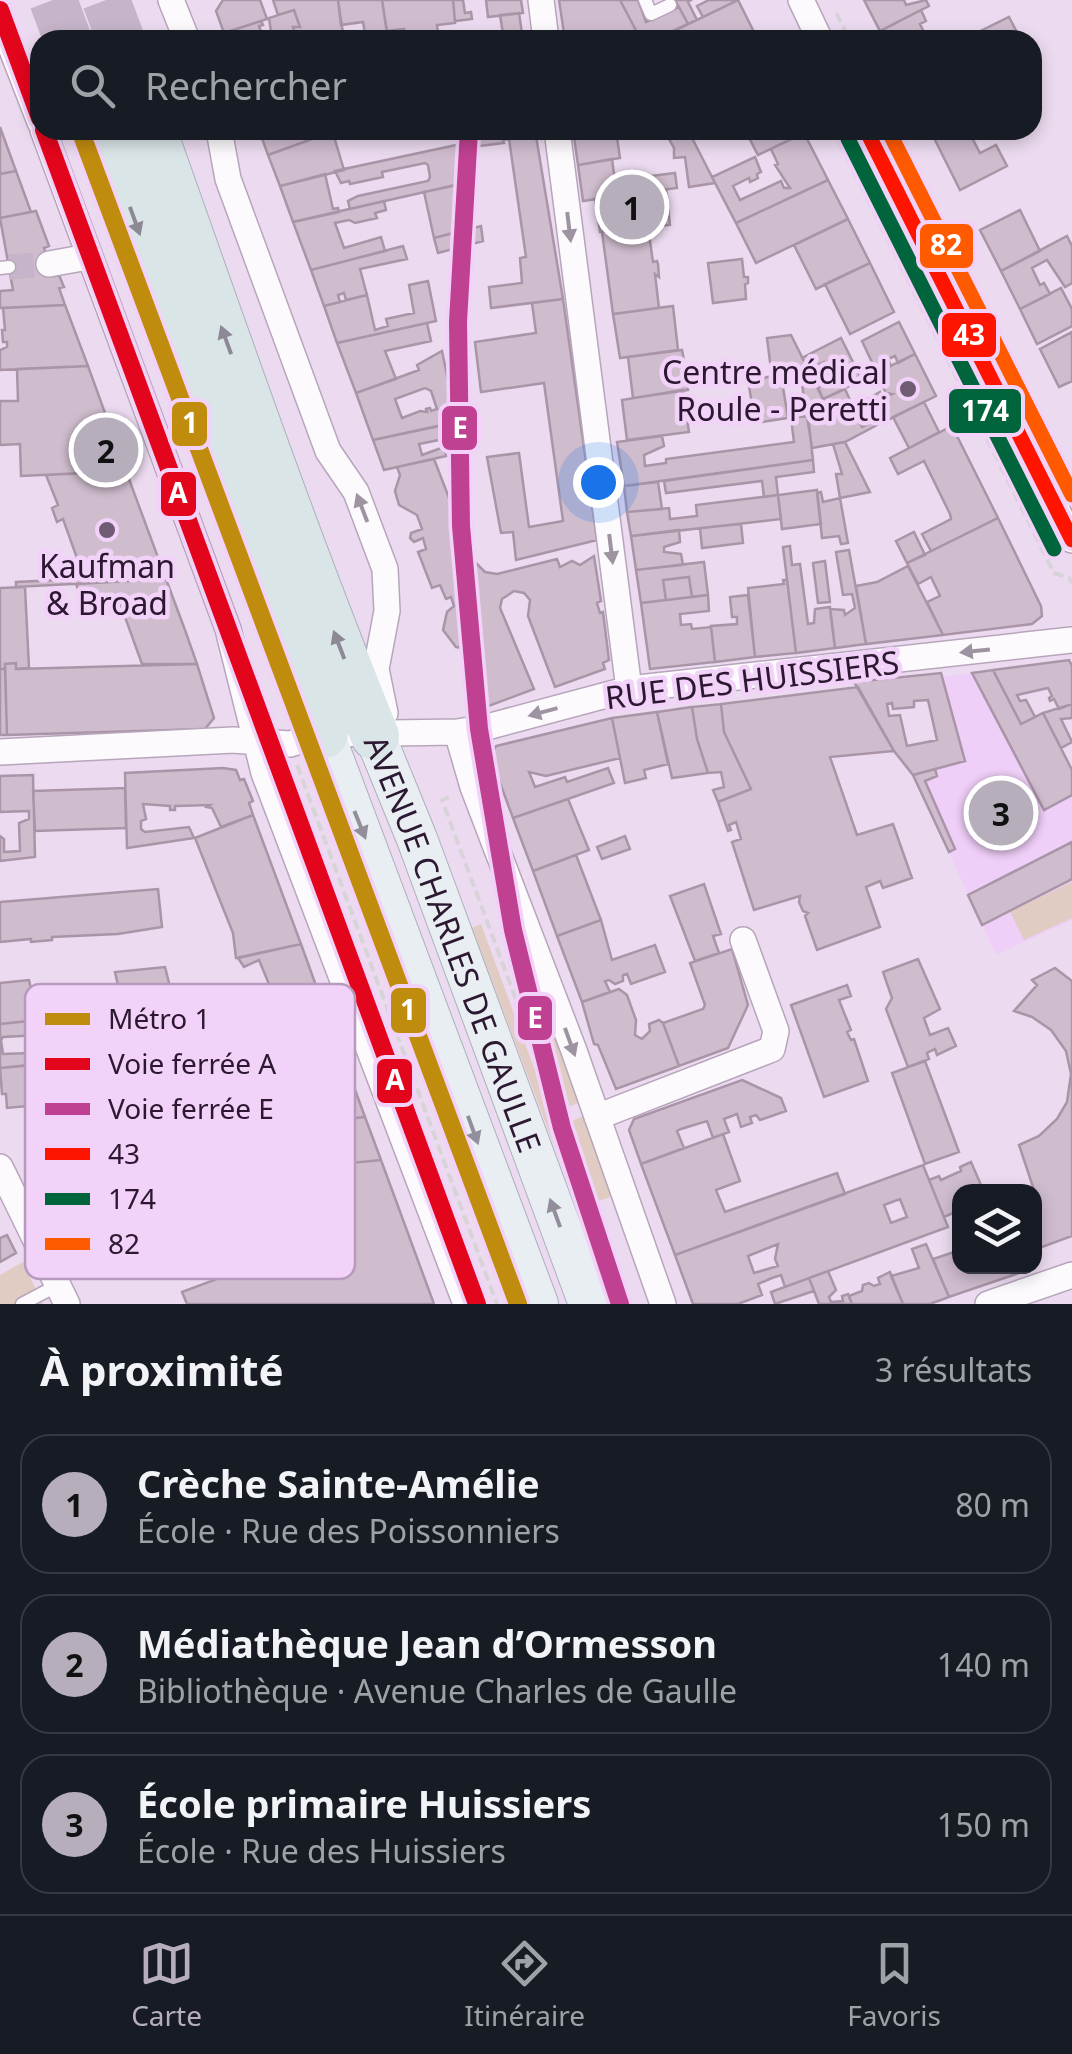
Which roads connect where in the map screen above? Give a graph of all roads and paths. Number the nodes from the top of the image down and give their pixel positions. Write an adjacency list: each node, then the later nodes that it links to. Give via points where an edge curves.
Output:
1 (171, 0): 8 (street)
2 (541, 0): 9 (street)
3 (645, 0): 6 (lane, via 651,14)
4 (801, 0): 10 (street)
5 (830, 0): 11 (path)
6 (670, 6)
7 (0, 19): 12 (street)
8 (183, 30)
9 (545, 30)
10 (815, 30)
11 (845, 30)
12 (30, 96)
13 (47, 140): 20 (street)
14 (105, 140): 29 (highway, one-way to 29)
15 (156, 140): 27 (highway, one-way to 15)
16 (222, 140): 27 (street, AVENUE CHARLES DE GAULLE, one-way to 16, via 386,712 376,669 387,611 386,569 356,492 328,451 228,179)
17 (558, 140): 25 (street, one-way to 25)
18 (838, 140): 23 (path, via 1054,573)
19 (871, 140): 22 (street)
20 (88, 257): 21 (street); 28 (street, via 228,629)
21 (50, 264)
22 (1072, 540)
23 (1072, 584)
24 (1072, 640): 25 (street, RUE DES HUISSIERS, one-way to 25)
25 (628, 690): 26 (street, RUE DES HUISSIERS, one-way to 26)
26 (456, 732): 27 (street, RUE DES HUISSIERS); 35 (street, AVENUE CHARLES DE GAULLE, one-way to 35)
27 (375, 736): 29 (street, RUE DES HUISSIERS); 44 (main road, AVENUE CHARLES DE GAULLE, one-way to 27)
28 (255, 740): 29 (street, RUE DES HUISSIERS); 30 (street, RUE DES HUISSIERS); 33 (street)
29 (307, 740): 42 (path, via 320,831); 43 (main road, AVENUE CHARLES DE GAULLE, one-way to 43)
30 (0, 752)
31 (442, 800): 45 (path)
32 (744, 940): 35 (street, via 776,1031 772,1049)
33 (344, 984)
34 (355, 1012): 41 (street)
35 (597, 1117): 46 (street, AVENUE CHARLES DE GAULLE)
36 (0, 1166): 37 (street)
37 (25, 1217)
38 (1072, 1275): 47 (street)
39 (63, 1294): 40 (lane)
40 (22, 1304)
41 (466, 1304)
42 (497, 1304)
43 (538, 1304)
44 (588, 1304)
45 (630, 1304)
46 (663, 1304)
47 (988, 1304)

